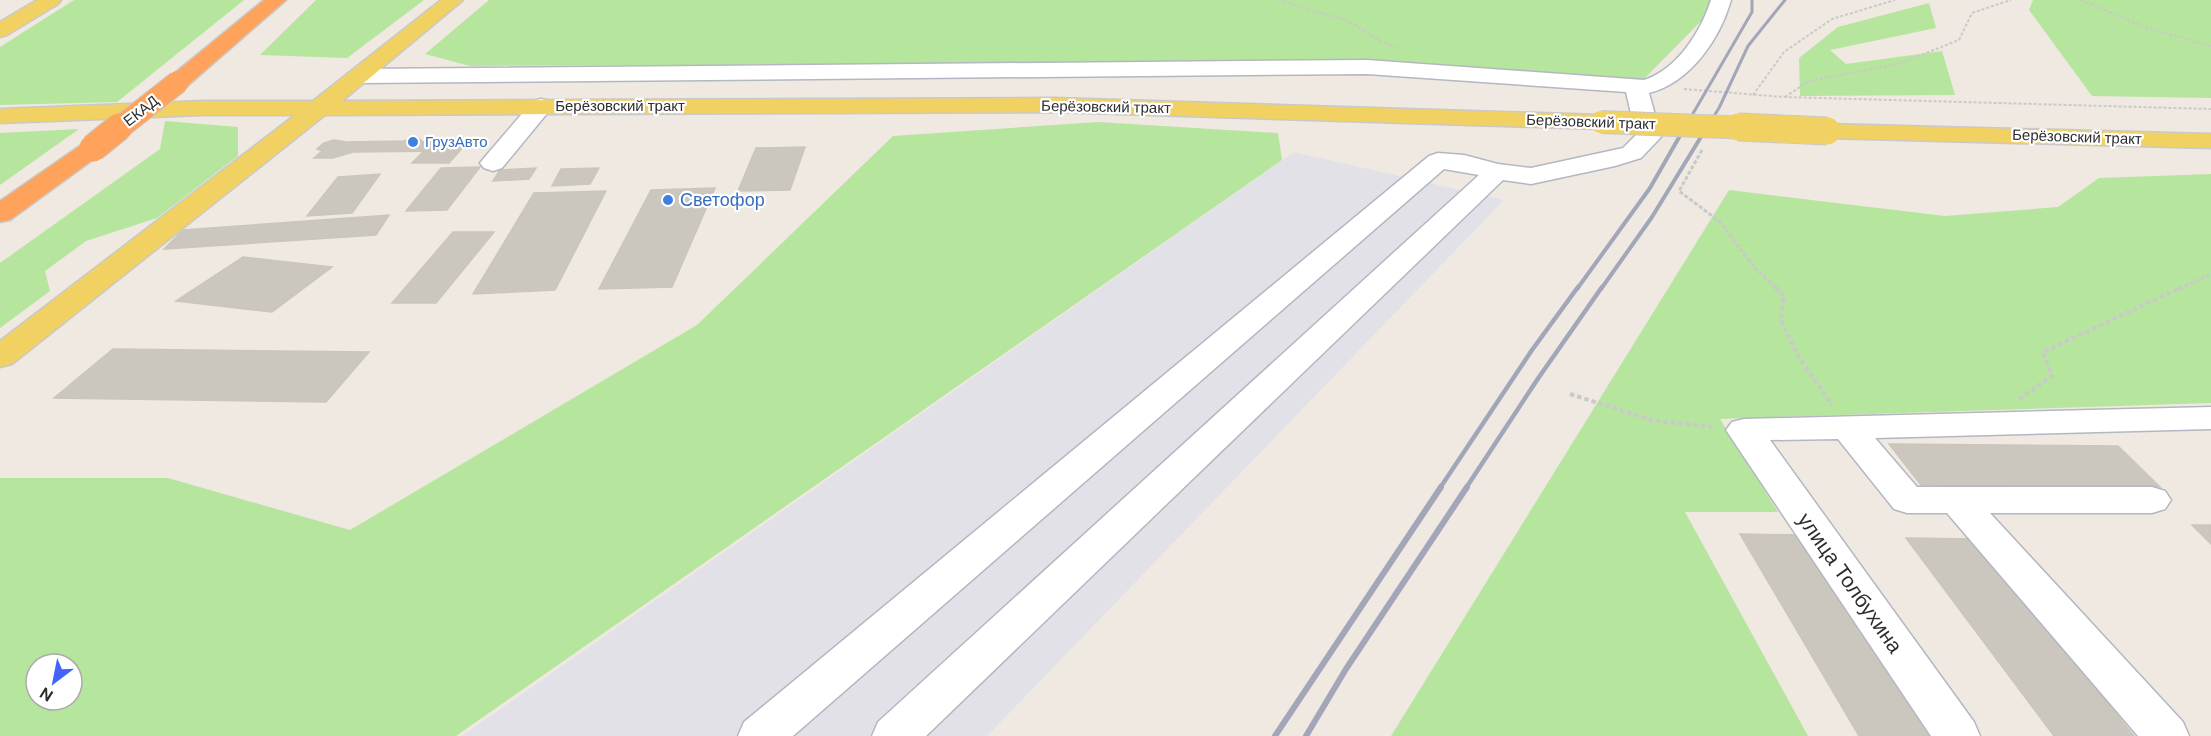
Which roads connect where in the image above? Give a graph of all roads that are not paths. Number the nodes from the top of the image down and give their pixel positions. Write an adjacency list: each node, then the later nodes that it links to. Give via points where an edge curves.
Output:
1 (51, 0): 5 (main road)
2 (276, 0): 14 (highway, ЕКАД, bridge, via 93,148)
3 (453, 0): 6 (main road)
4 (1721, 0): 7 (street, via 1707,35 1661,83)
5 (0, 31)
6 (361, 76): 7 (street, via 1367,67); 9 (main road)
7 (1645, 87): 13 (street, via 1649,137 1632,153 1531,176)
8 (541, 106): 9 (main road, Берёзовский тракт); 11 (main road, Берёзовский тракт, bridge, via 1053,105); 12 (street)
9 (319, 107): 10 (main road, Берёзовский тракт); 15 (main road)
10 (0, 116)
11 (2211, 141)
12 (493, 163)
13 (1497, 172): 20 (street, via 1438,161); 21 (street)
14 (0, 214)
15 (0, 357)
16 (2211, 418): 17 (street)
17 (1847, 427): 18 (street, via 1908,500); 22 (street, улица Толбухина, via 1744,430)
18 (1957, 500): 19 (street); 23 (street)
19 (2152, 500)
20 (761, 736)
21 (896, 736)
22 (1957, 736)
23 (2166, 736)

